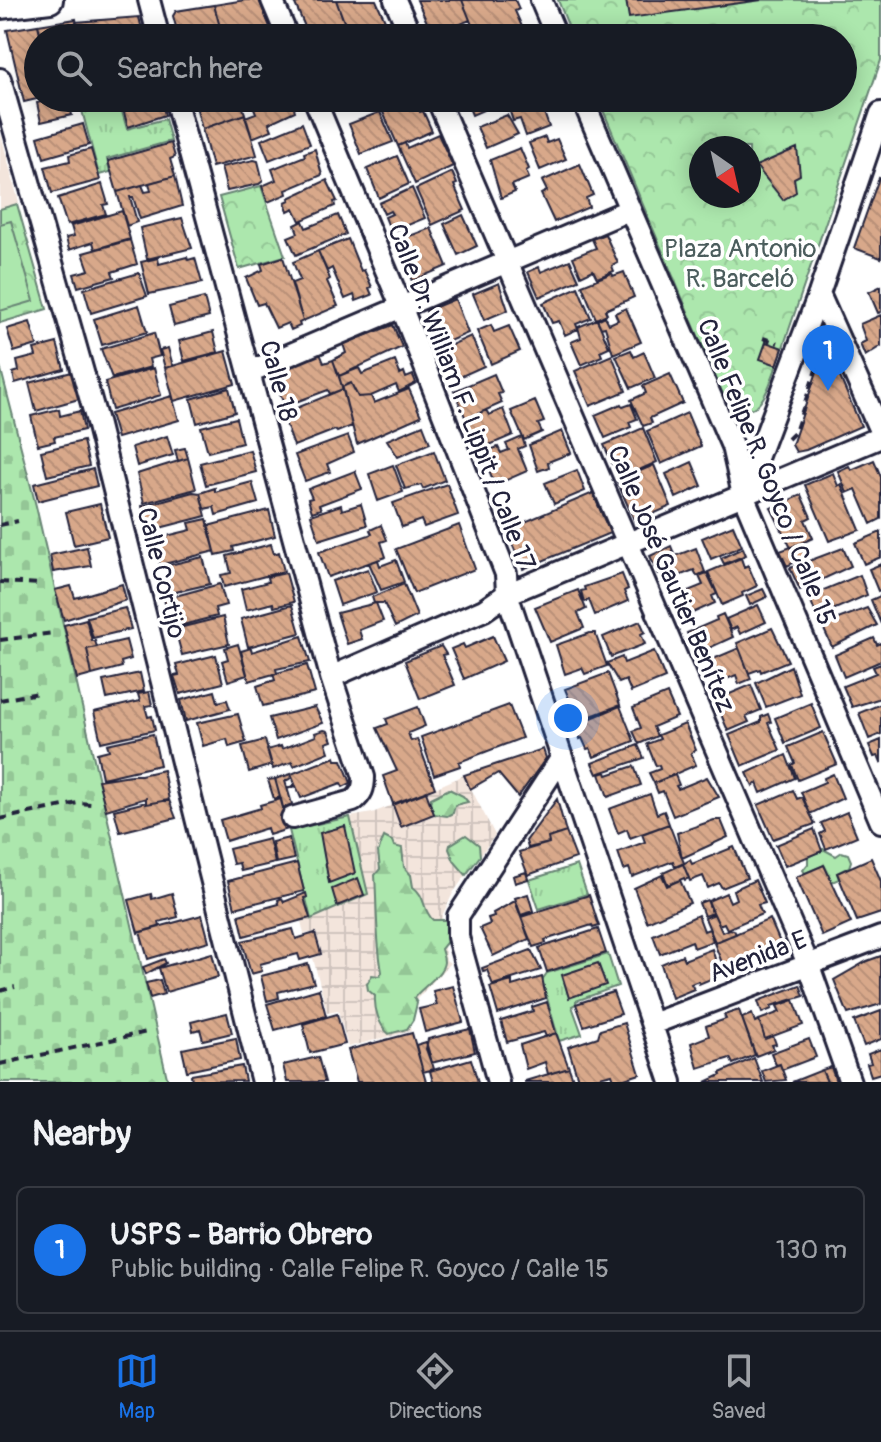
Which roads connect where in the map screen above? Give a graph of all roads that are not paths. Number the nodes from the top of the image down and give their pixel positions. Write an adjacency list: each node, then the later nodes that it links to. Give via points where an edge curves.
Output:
1 (50, 0): 6 (street)
2 (149, 0): 7 (street)
3 (272, 0): 8 (street)
4 (395, 0): 9 (street)
5 (541, 0): 10 (street)
6 (0, 6)
7 (155, 24)
8 (282, 24)
9 (406, 24)
10 (551, 24)
11 (0, 79): 33 (street, Calle Cortijo, via 96,418)
12 (179, 112): 21 (street, Calle 18)
13 (320, 112): 20 (street, Calle Dr. William F. Lippit / Calle 17)
14 (443, 112): 18 (street, Calle José Gautier Benítez)
15 (588, 112): 17 (street, Calle Felipe R. Goyco / Calle 15)
16 (881, 113): 19 (street)
17 (629, 210): 18 (street); 23 (street, Calle Felipe R. Goyco / Calle 15, via 732,446)
18 (507, 261): 20 (street); 24 (street, Calle José Gautier Benítez)
19 (819, 294): 22 (street); 23 (street)
20 (401, 306): 21 (street); 25 (street, Calle Dr. William F. Lippit / Calle 17, via 506,574)
21 (249, 372): 26 (street, Calle 18)
22 (881, 435): 23 (street)
23 (743, 495): 24 (street); 29 (street, Calle Felipe R. Goyco / Calle 15)
24 (627, 544): 25 (street); 31 (street, Calle José Gautier Benítez)
25 (507, 594): 26 (street, via 484,610); 27 (street, Calle Dr. William F. Lippit / Calle 17)
26 (331, 677): 28 (street, Calle 18, via 364,787 353,801)
27 (562, 757): 32 (street, Calle Dr. William F. Lippit / Calle 17); 34 (street, via 458,916 458,937)
28 (292, 818)
29 (881, 822)
30 (881, 937): 31 (street, Avenida E)
31 (809, 966): 32 (street, Avenida E); 36 (street, Calle José Gautier Benítez)
32 (652, 1024): 35 (street, Calle Dr. William F. Lippit / Calle 17)
33 (262, 1082)
34 (498, 1082)
35 (671, 1082)
36 (850, 1082)

